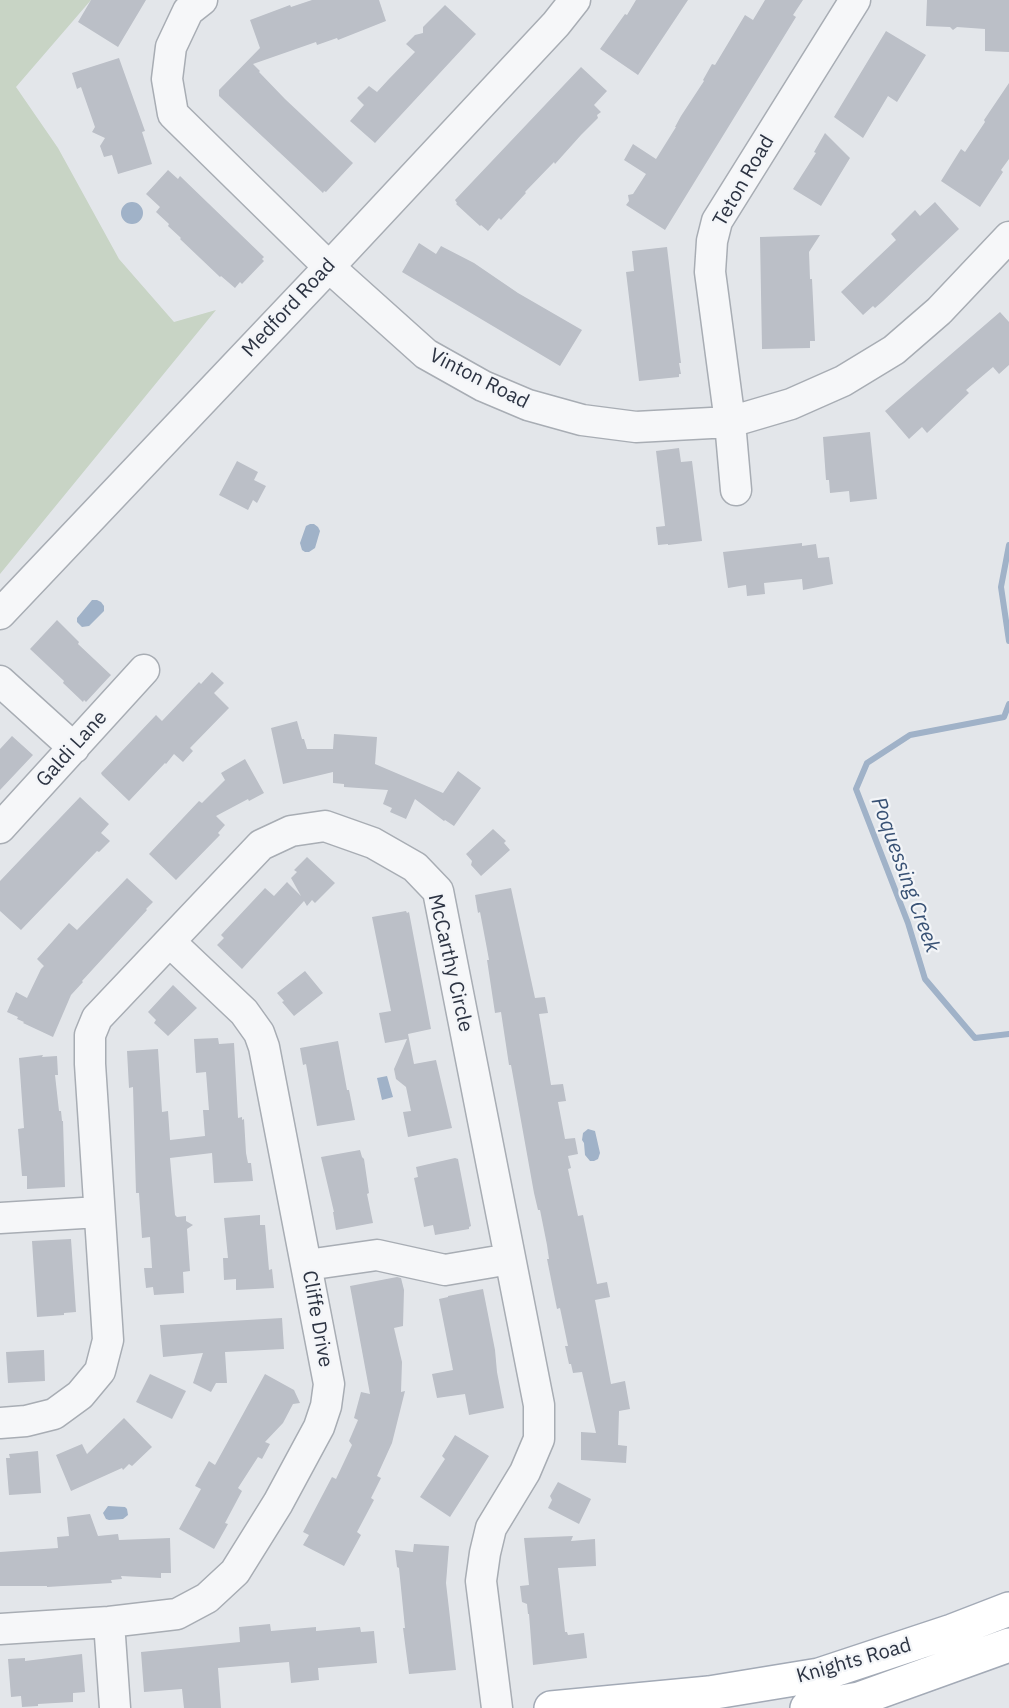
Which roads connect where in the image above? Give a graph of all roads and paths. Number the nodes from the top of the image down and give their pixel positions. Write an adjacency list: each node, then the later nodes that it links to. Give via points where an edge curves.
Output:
1 (575, 0): 5 (street, Medford Road)
2 (855, 0): 6 (street, Teton Road, via 717,221 711,241 710,272)
3 (201, 1): 5 (street, Vinton Road, via 188,10 171,47 167,79 173,114)
4 (1009, 237): 6 (street, Vinton Road, via 939,311 894,350 843,381 791,404)
5 (329, 267): 6 (street, Vinton Road, via 426,354 483,386 528,405 582,420 636,428); 8 (street, Medford Road)
6 (730, 422): 7 (street, Teton Road)
7 (736, 490)
8 (0, 614)
9 (144, 670): 11 (street, Galdi Lane)
10 (0, 681): 11 (street)
11 (74, 748): 12 (street, Galdi Lane)
12 (0, 828)
13 (170, 942): 14 (street, McCarthy Circle, via 97,1018 90,1035); 16 (street, McCarthy Circle, via 261,845 291,831 325,826 373,843 416,867 438,891); 17 (street, Cliffe Drive, via 244,1012 259,1033)
14 (99, 1212): 15 (street); 18 (street, McCarthy Circle, via 108,1340 100,1371 80,1395 54,1414)
15 (0, 1218)
16 (510, 1259): 17 (street, via 445,1270 377,1255); 25 (street, McCarthy Circle, via 539,1405 539,1439 525,1472 491,1528 484,1553 481,1581)
17 (307, 1266): 20 (street, Cliffe Drive, via 329,1384 319,1427 278,1503 235,1572 207,1598 177,1614)
18 (0, 1423)
19 (1009, 1609): 23 (main road, Knights Road, via 819,1675)
20 (109, 1622): 21 (street, Cliffe Drive); 24 (street)
21 (0, 1629)
22 (1009, 1645): 27 (main road, Knights Road, via 859,1699)
23 (710, 1703): 26 (main road, Knights Road)
24 (114, 1708)
25 (497, 1708)
26 (551, 1708)
27 (807, 1708)

